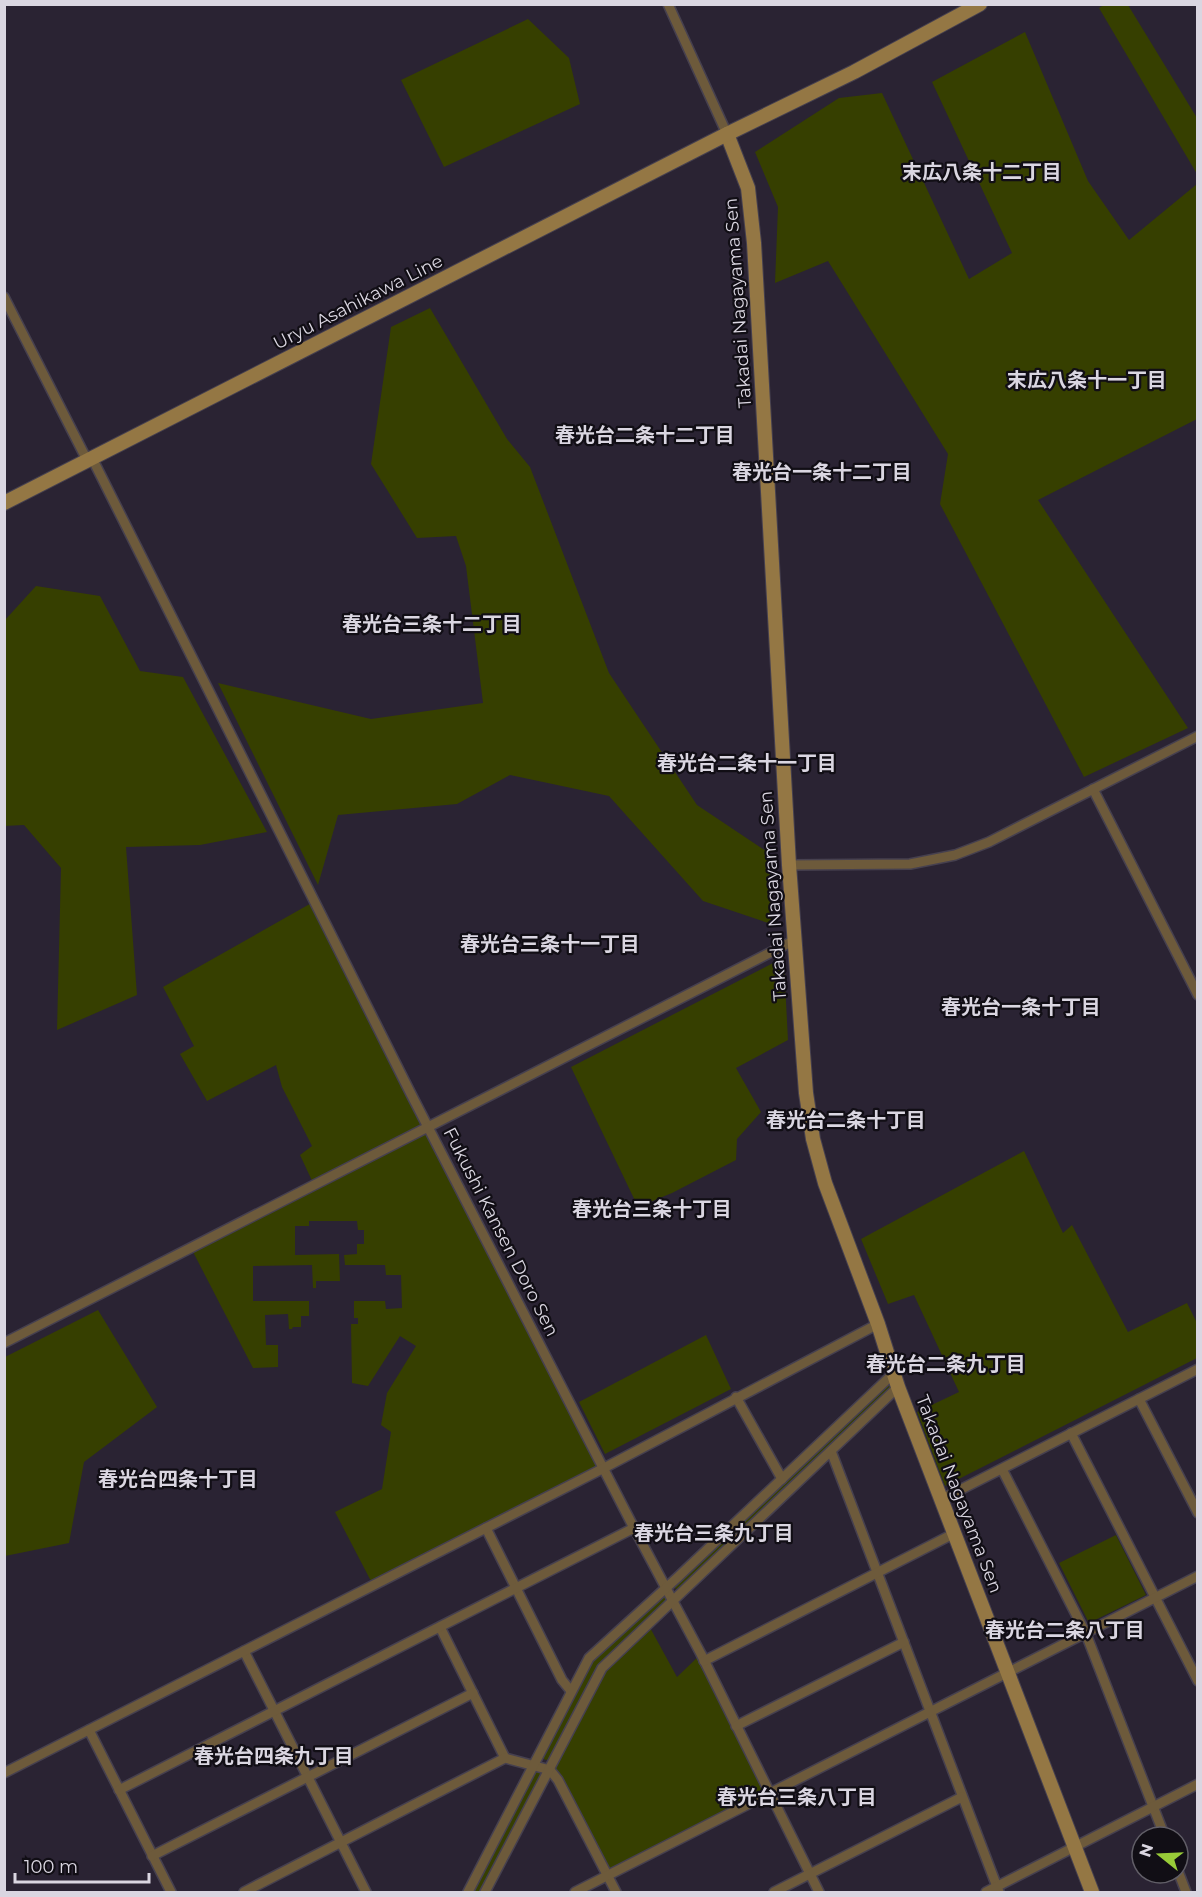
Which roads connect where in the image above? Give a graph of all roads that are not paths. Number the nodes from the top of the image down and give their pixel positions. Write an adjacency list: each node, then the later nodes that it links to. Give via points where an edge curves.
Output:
1 (668, 4): 3 (street)
2 (980, 4): 3 (street)
3 (727, 134): 5 (street, Uryu Asahikawa Line); 9 (street, Takadai Nagayama Sen, via 748,188 754,243)
4 (4, 297): 5 (street)
5 (89, 459): 6 (street, Uryu Asahikawa Line); 12 (street)
6 (4, 503)
7 (1197, 736): 8 (street)
8 (1093, 789): 9 (street, via 989,842 954,855 910,864); 11 (street)
9 (789, 865): 10 (street, Takadai Nagayama Sen)
10 (794, 941): 12 (street); 13 (street, Takadai Nagayama Sen, via 813,1139 825,1183)
11 (1197, 995)
12 (429, 1128): 14 (street, Fukushi Kansen Doro Sen); 21 (street, Fukushi Kansen Doro Sen)
13 (878, 1324): 16 (street, Takadai Nagayama Sen); 17 (street)
14 (4, 1343)
15 (1197, 1369): 18 (street)
16 (896, 1380): 20 (street); 23 (street); 24 (street, Takadai Nagayama Sen)
17 (736, 1397): 21 (street); 23 (street)
18 (1139, 1399): 19 (street); 25 (street)
19 (1071, 1433): 22 (street); 33 (street)
20 (831, 1451): 29 (street); 34 (street)
21 (604, 1468): 26 (street); 27 (street, Fukushi Kansen Doro Sen)
22 (1002, 1469): 24 (street); 36 (street)
23 (782, 1479): 32 (street)
24 (942, 1499): 28 (street, Takadai Nagayama Sen)
25 (1197, 1513)
26 (486, 1528): 31 (street); 38 (street)
27 (634, 1528): 31 (street); 32 (street, Fukushi Kansen Doro Sen)
28 (955, 1533): 29 (street); 40 (street, Takadai Nagayama Sen)
29 (877, 1572): 37 (street); 39 (street)
30 (1197, 1576): 33 (street)
31 (518, 1588): 35 (street); 42 (street)
32 (665, 1589): 34 (street, Fukushi Kansen Doro Sen); 42 (street, via 589,1658)
33 (1155, 1598): 36 (street); 41 (street)
34 (672, 1602): 39 (street, Fukushi Kansen Doro Sen); 50 (street, via 602,1668)
35 (440, 1627): 43 (street); 44 (street)
36 (1086, 1634): 40 (street); 57 (street)
37 (904, 1642): 45 (street); 46 (street)
38 (244, 1651): 44 (street); 47 (street)
39 (704, 1661): 46 (street, Fukushi Kansen Doro Sen)
40 (1008, 1673): 45 (street); 60 (street, Takadai Nagayama Sen)
41 (1197, 1681)
42 (571, 1691): 49 (street)
43 (473, 1693): 48 (street); 52 (street)
44 (274, 1711): 52 (street); 54 (street)
45 (930, 1712): 55 (street); 56 (street)
46 (736, 1726): 55 (street, Fukushi Kansen Doro Sen)
47 (89, 1730): 51 (street); 54 (street)
48 (505, 1758): 49 (street); 59 (street)
49 (535, 1765): 50 (street); 68 (street)
50 (550, 1770): 63 (street); 69 (street)
51 (4, 1773)
52 (307, 1777): 59 (street); 61 (street)
53 (1197, 1784): 57 (street)
54 (119, 1790): 61 (street)
55 (770, 1794): 62 (street, Fukushi Kansen Doro Sen); 63 (street)
56 (962, 1797): 62 (street); 64 (street)
57 (1153, 1807): 58 (street); 60 (street)
58 (1160, 1825)
59 (341, 1844): 66 (street); 67 (street)
60 (1075, 1846): 64 (street); 75 (street, Takadai Nagayama Sen)
61 (152, 1856): 65 (street)
62 (810, 1874): 72 (street); 73 (street, Fukushi Kansen Doro Sen)
63 (608, 1876): 70 (street); 71 (street)
64 (998, 1890): 74 (street)
65 (171, 1893)
66 (244, 1893)
67 (366, 1893)
68 (468, 1893)
69 (485, 1893)
70 (575, 1893)
71 (616, 1893)
72 (774, 1893)
73 (819, 1893)
74 (986, 1893)
75 (1092, 1893)

